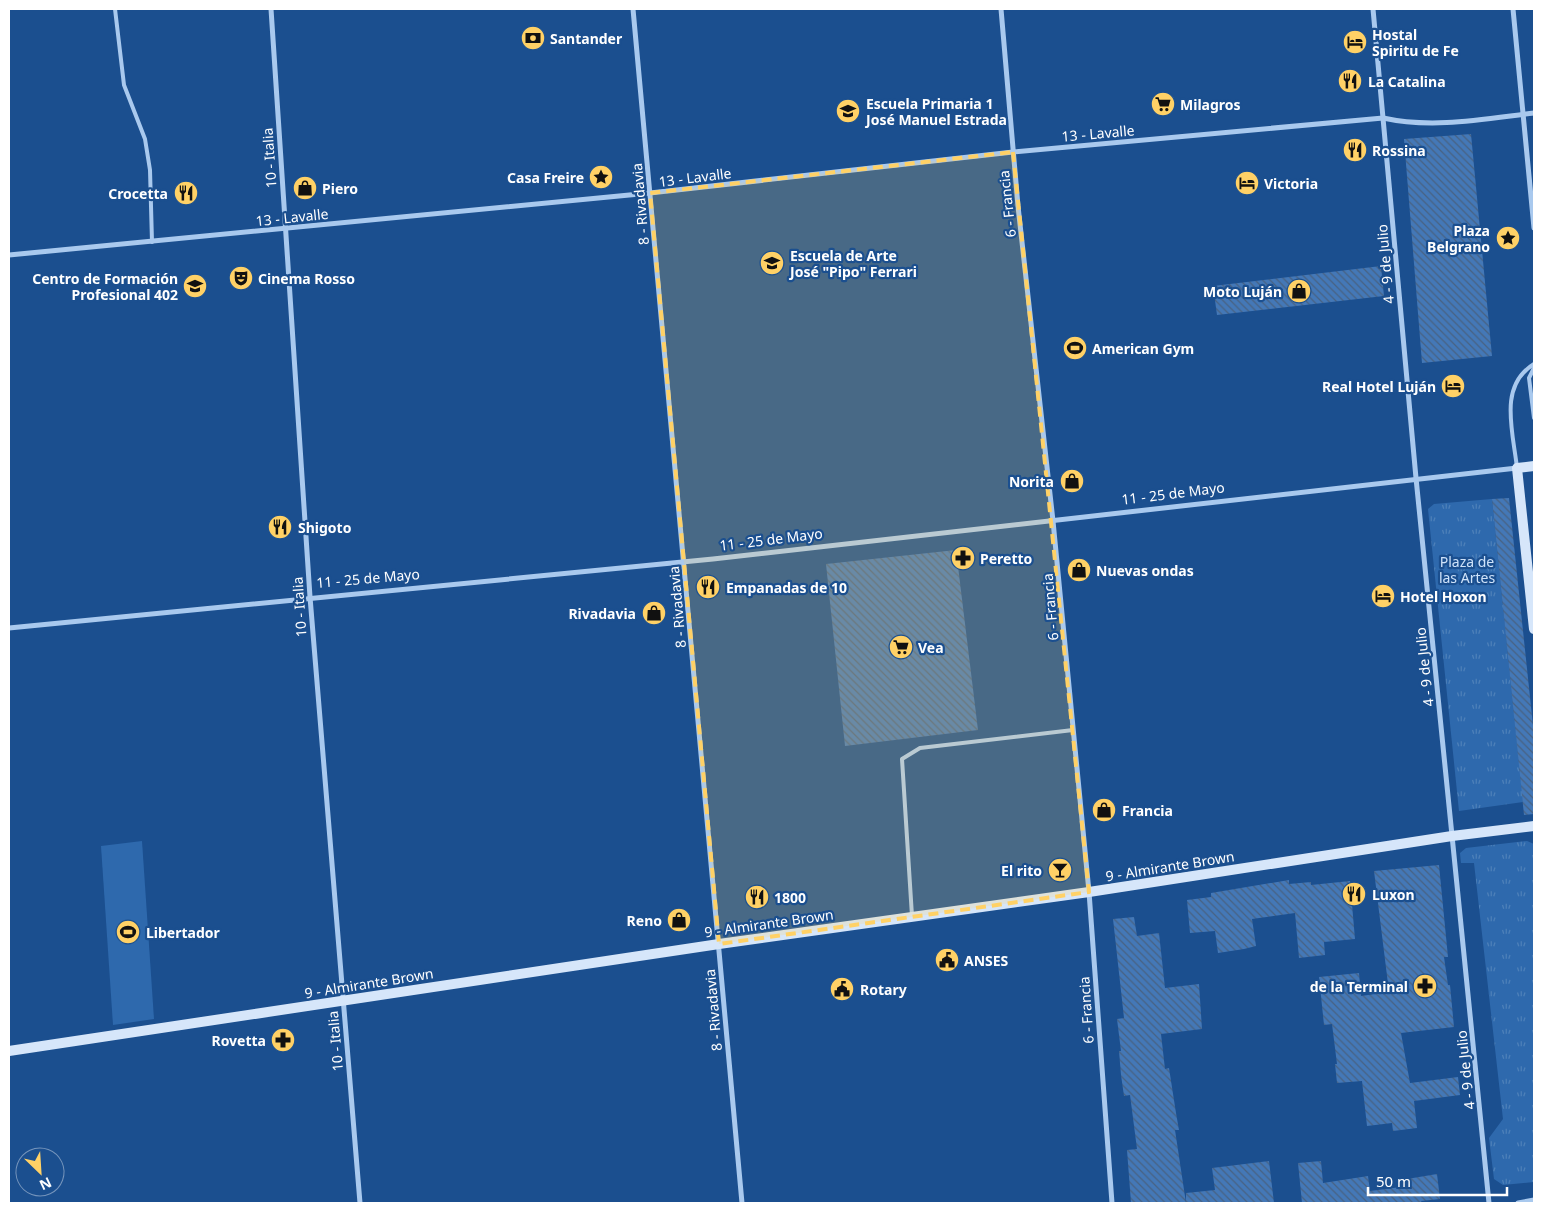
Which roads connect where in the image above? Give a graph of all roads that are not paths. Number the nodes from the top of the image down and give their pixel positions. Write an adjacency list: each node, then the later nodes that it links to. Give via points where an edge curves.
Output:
1 (115, 9): 14 (lane, via 124,85 145,139 150,170)
2 (271, 9): 13 (street, 10 - Italia)
3 (633, 9): 11 (street, 8 - Rivadavia)
4 (1001, 9): 10 (street, 6 - Francia)
5 (1373, 9): 9 (street, 4 - 9 de Julio)
6 (1513, 9): 8 (street)
7 (1534, 113): 8 (street, 13 - Lavalle)
8 (1523, 114): 9 (street, 13 - Lavalle, via 1435,123); 12 (street)
9 (1383, 118): 10 (street, 13 - Lavalle); 21 (street, 4 - 9 de Julio)
10 (1013, 152): 11 (street, 13 - Lavalle); 22 (street, 6 - Francia)
11 (650, 193): 13 (street, 13 - Lavalle); 23 (street, 8 - Rivadavia)
12 (1534, 228)
13 (285, 229): 14 (street, 13 - Lavalle); 24 (street, 10 - Italia)
14 (152, 242): 15 (street, 13 - Lavalle)
15 (9, 255)
16 (1534, 364): 20 (lane, via 1522,372 1510,397)
17 (1534, 368): 18 (lane, via 1529,378)
18 (1534, 418)
19 (1534, 466): 20 (street, 11 - 25 de Mayo)
20 (1516, 468): 21 (street, 11 - 25 de Mayo); 26 (street)
21 (1416, 478): 22 (street, 11 - 25 de Mayo); 29 (street, 4 - 9 de Julio)
22 (1053, 521): 23 (street, 11 - 25 de Mayo); 27 (street, 6 - Francia)
23 (684, 562): 24 (street, 11 - 25 de Mayo); 32 (street, 8 - Rivadavia)
24 (310, 597): 25 (street, 11 - 25 de Mayo); 33 (street, 10 - Italia)
25 (9, 628)
26 (1534, 630)
27 (1073, 730): 30 (street, 6 - Francia); 31 (lane, via 920,748 902,759)
28 (1534, 826): 29 (street, 9 - Almirante Brown)
29 (1452, 836): 30 (street, 9 - Almirante Brown); 39 (street, 4 - 9 de Julio)
30 (1089, 892): 31 (street, 9 - Almirante Brown); 38 (street, 6 - Francia)
31 (912, 916): 32 (street, 9 - Almirante Brown)
32 (719, 944): 33 (street, 9 - Almirante Brown); 37 (street, 8 - Rivadavia)
33 (342, 1001): 34 (street, 9 - Almirante Brown); 36 (street, 10 - Italia)
34 (9, 1051)
35 (1534, 1200): 40 (street)
36 (360, 1203)
37 (742, 1203)
38 (1112, 1203)
39 (1489, 1203)
40 (1518, 1203)

